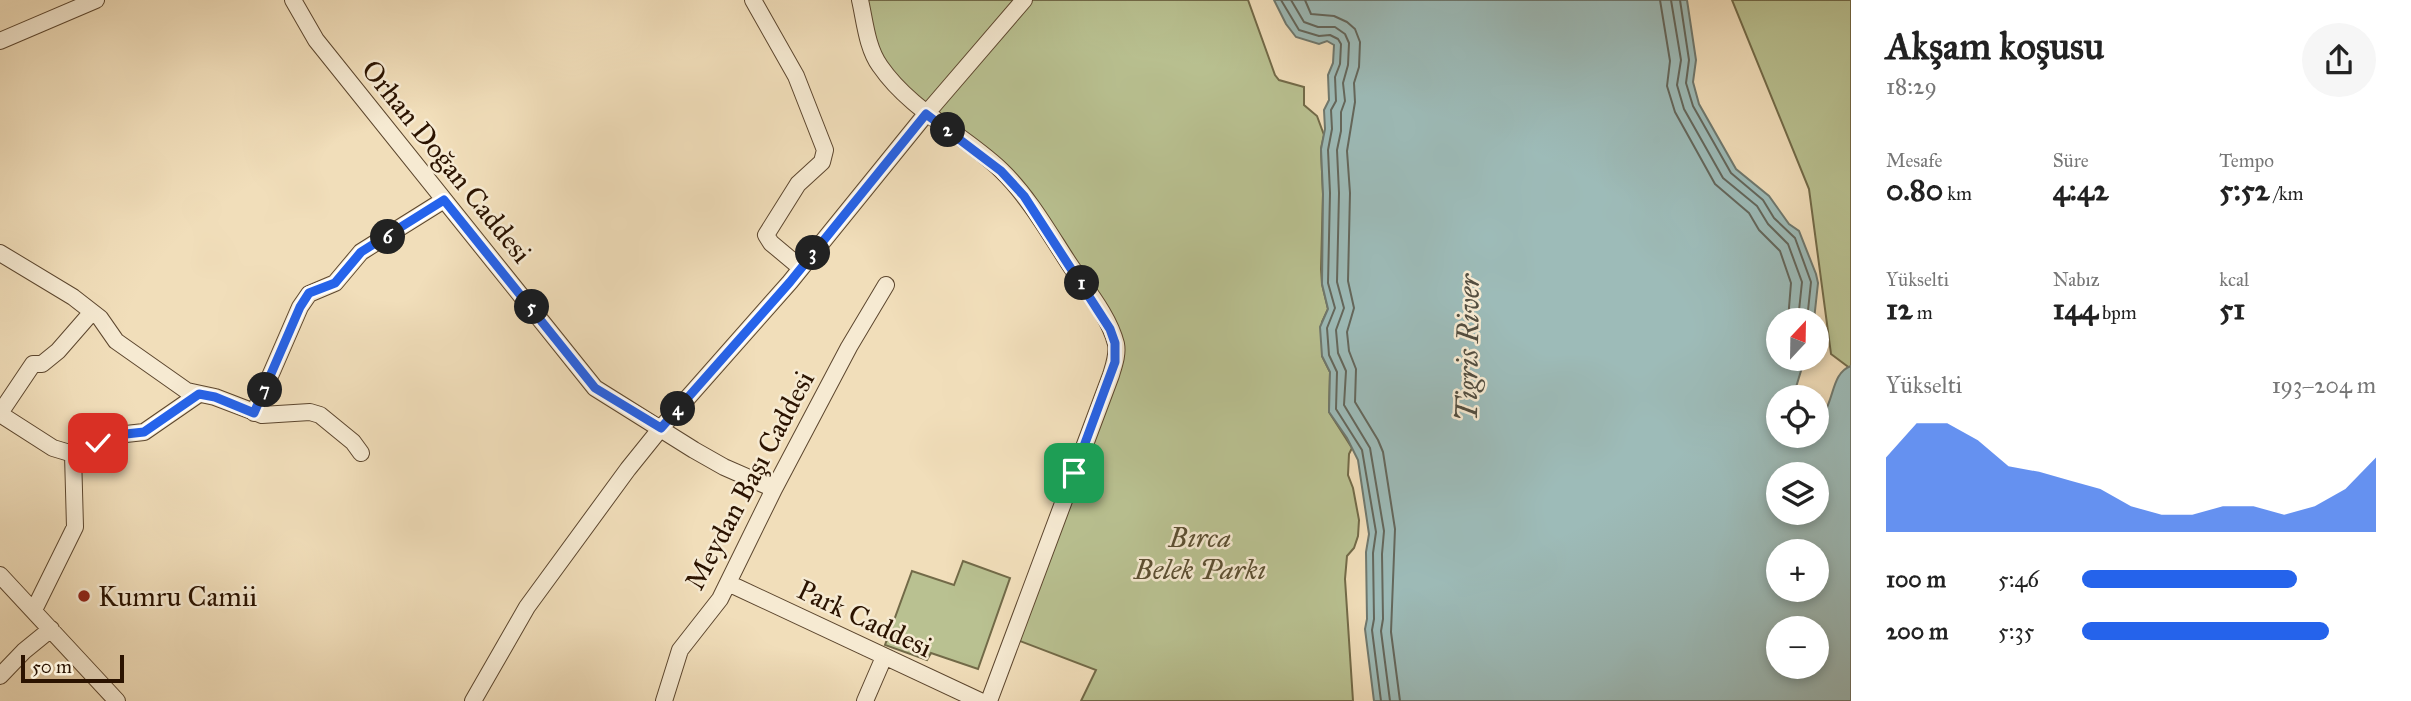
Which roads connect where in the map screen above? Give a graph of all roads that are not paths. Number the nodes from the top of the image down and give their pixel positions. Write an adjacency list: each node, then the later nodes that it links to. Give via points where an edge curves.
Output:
1 (96, 0): 6 (street)
2 (293, 0): 8 (street, Orhan Doğan Caddesi, via 316,40)
3 (752, 0): 10 (street, via 796,76 825,150 822,162 798,184 766,235)
4 (860, 0): 7 (street, via 876,60)
5 (1024, 0): 7 (street)
6 (0, 41)
7 (926, 114): 10 (street); 31 (street, via 1001,171 1024,196 1100,312 1117,352)
8 (444, 200): 14 (street, via 361,252 335,283 309,293); 16 (street, Orhan Doğan Caddesi, via 595,388)
9 (0, 253): 12 (street)
10 (801, 268): 16 (street)
11 (886, 285): 19 (street, Meydan Başı Caddesi)
12 (92, 312): 13 (street, via 116,341 187,391); 15 (street, via 58,351 42,364 33,364)
13 (199, 394): 14 (street); 18 (street, via 144,432 117,435)
14 (254, 413): 17 (street, via 320,415)
15 (0, 414): 18 (street, via 52,448)
16 (661, 428): 19 (street, Orhan Doğan Caddesi, via 724,467); 27 (street, via 527,607)
17 (361, 453)
18 (73, 454): 22 (street, via 75,527)
19 (774, 489): 21 (street, Meydan Başı Caddesi)
20 (0, 575): 22 (street)
21 (728, 583): 24 (street, Park Caddesi); 28 (street, Meydan Başı Caddesi, via 680,650)
22 (34, 610): 23 (street)
23 (51, 629): 25 (street); 26 (street)
24 (884, 657): 29 (street); 30 (street, Park Caddesi)
25 (0, 676)
26 (117, 701)
27 (473, 701)
28 (663, 701)
29 (865, 701)
30 (980, 701)
31 (989, 701)

